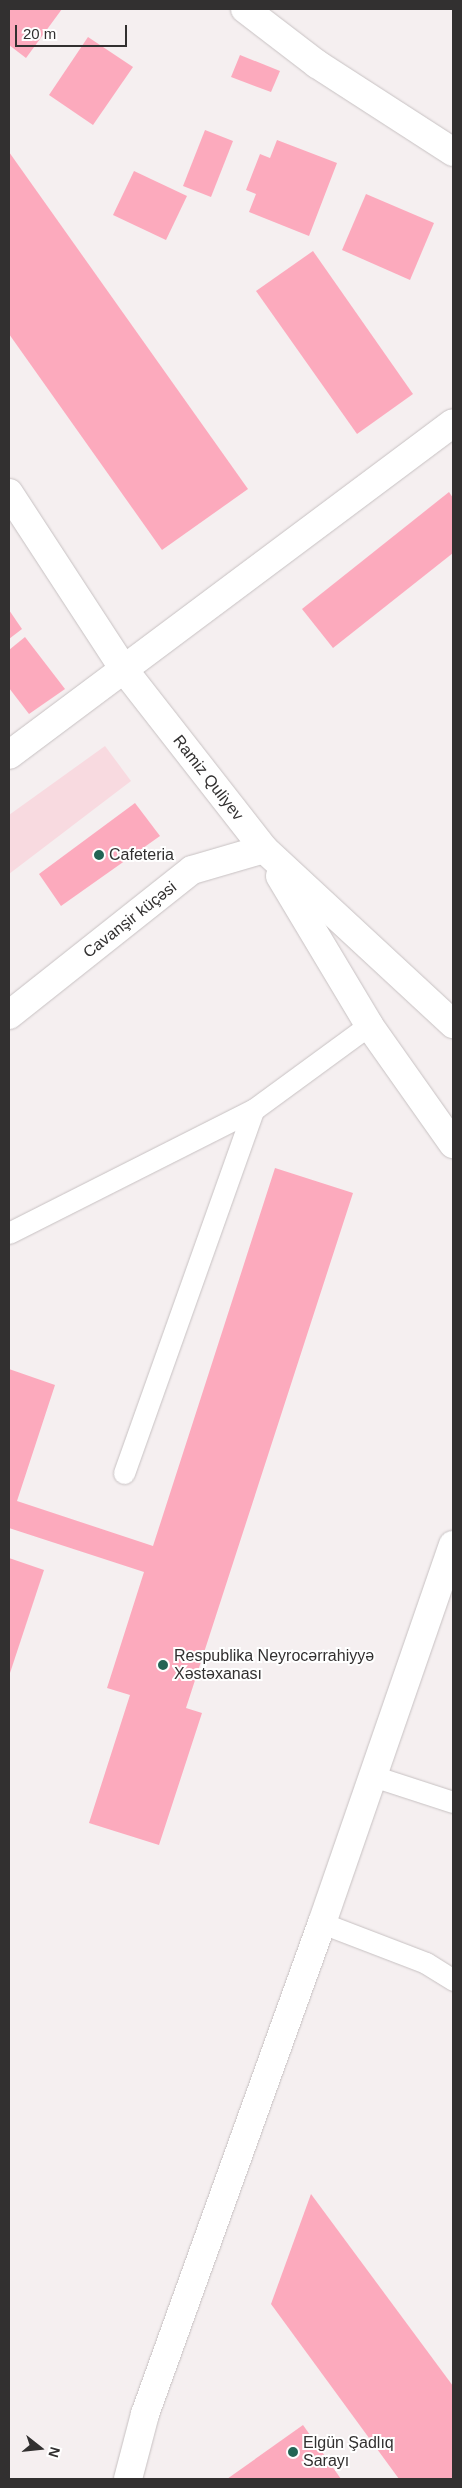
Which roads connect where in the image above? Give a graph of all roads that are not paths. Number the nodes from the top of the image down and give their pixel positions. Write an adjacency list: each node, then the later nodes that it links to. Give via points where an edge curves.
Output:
1 (244, 9): 2 (main road, via 317,64)
2 (453, 152)
3 (453, 423): 5 (main road)
4 (9, 493): 5 (main road, Ramiz Quliyev)
5 (125, 671): 6 (main road); 7 (main road, Ramiz Quliyev)
6 (9, 755)
7 (264, 849): 8 (main road, Cavanşir küçəsi, via 192,870); 9 (main road, Ramiz Quliyev); 10 (main road)
8 (9, 1015)
9 (453, 1024)
10 (368, 1025): 11 (lane); 12 (main road)
11 (254, 1110): 13 (lane); 14 (lane)
12 (453, 1144)
13 (9, 1233)
14 (124, 1473)
15 (453, 1545): 16 (main road)
16 (373, 1776): 17 (lane); 18 (main road)
17 (453, 1802)
18 (322, 1923): 19 (lane, via 426,1963); 20 (main road)
19 (453, 1980)
20 (145, 2414): 21 (main road); 22 (main road)
21 (118, 2479)
22 (128, 2479)

